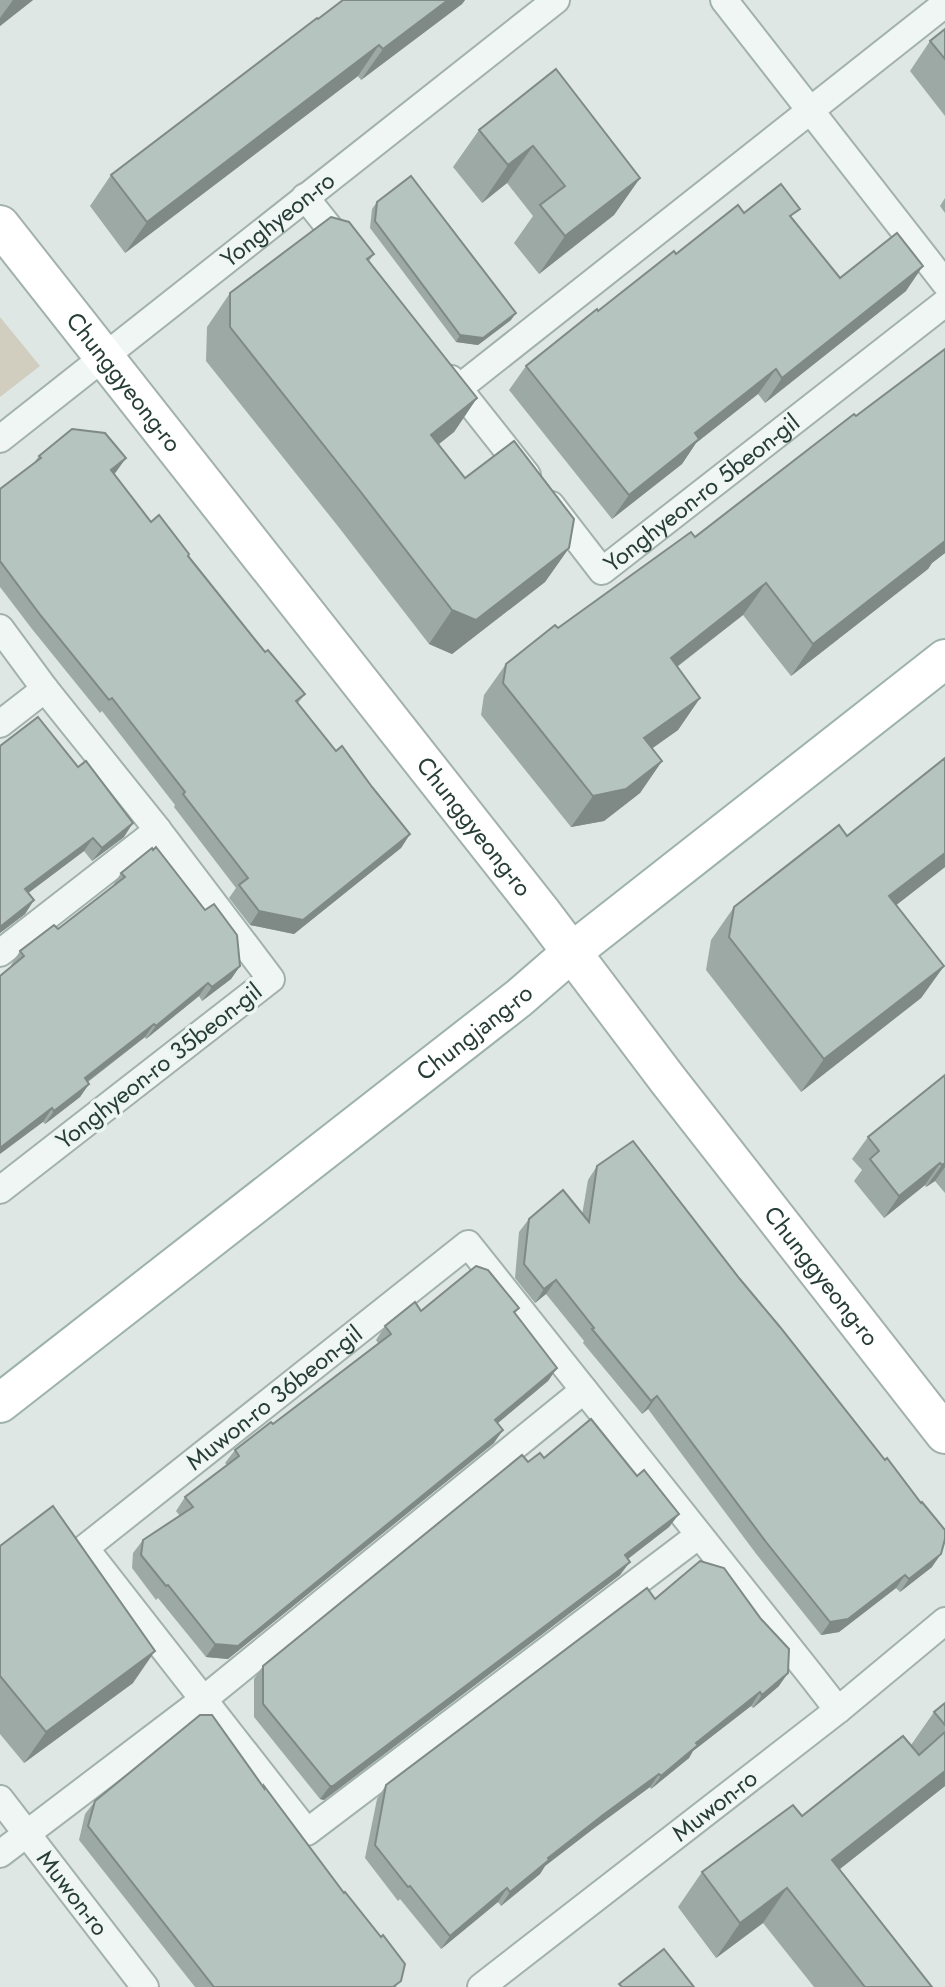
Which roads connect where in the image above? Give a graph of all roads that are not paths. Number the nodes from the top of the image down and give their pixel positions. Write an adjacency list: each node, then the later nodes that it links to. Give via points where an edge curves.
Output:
1 (556, 0): 5 (street, Yonghyeon-ro)
2 (724, 0): 4 (street)
3 (945, 4): 4 (street)
4 (810, 111): 8 (street); 12 (street)
5 (305, 197): 7 (street); 11 (street, Yonghyeon-ro)
6 (0, 225): 11 (main road, Chunggyeong-ro)
7 (364, 271)
8 (945, 283)
9 (945, 303): 12 (street, Yonghyeon-ro 5beon-gil, via 602,571)
10 (433, 356): 12 (street, Yonghyeon-ro 5beon-gil)
11 (103, 357): 13 (street, Yonghyeon-ro); 19 (main road, Chunggyeong-ro)
12 (459, 388)
13 (0, 439)
14 (0, 628): 16 (street, Yonghyeon-ro 35beon-gil)
15 (945, 659): 19 (main road, Chungjang-ro)
16 (46, 689): 17 (street); 18 (street, Yonghyeon-ro 35beon-gil)
17 (0, 724)
18 (158, 830): 20 (street); 21 (street, Yonghyeon-ro 35beon-gil, via 271,979)
19 (572, 952): 23 (main road, Chungjang-ro, via 498,1015); 24 (main road, Chunggyeong-ro)
20 (0, 953)
21 (0, 1190)
22 (584, 1390): 25 (street, Muwon-ro 36beon-gil); 27 (street); 27 (street, Muwon-ro 36beon-gil, via 468,1244 85,1548)
23 (0, 1403)
24 (945, 1434)
25 (699, 1535): 27 (street, Muwon-ro 36beon-gil, via 307,1832); 28 (street, Muwon-ro 36beon-gil)
26 (945, 1621): 28 (street, Muwon-ro)
27 (204, 1699): 30 (street)
28 (838, 1710): 33 (street, Muwon-ro)
29 (0, 1799): 30 (street, Muwon-ro)
30 (26, 1834): 31 (street); 32 (street, Muwon-ro)
31 (0, 1854)
32 (145, 1987)
33 (481, 1987)

